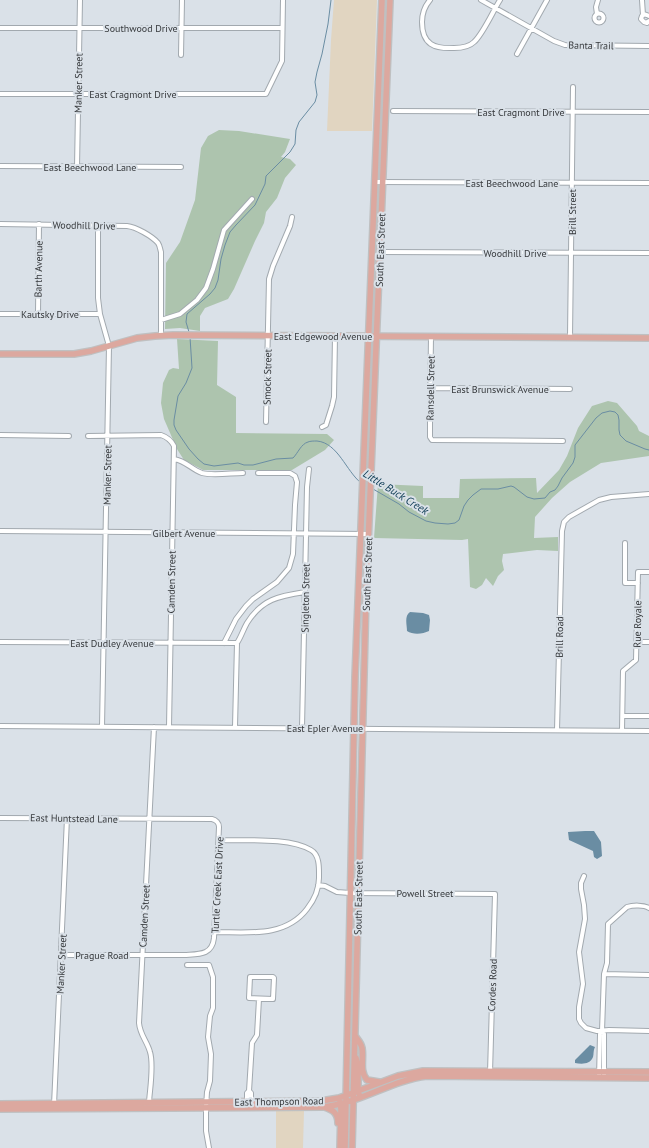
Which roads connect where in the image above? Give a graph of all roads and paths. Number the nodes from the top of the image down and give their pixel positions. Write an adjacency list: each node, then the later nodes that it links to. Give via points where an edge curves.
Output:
1 (80, 0): 18 (street, Manker Street)
2 (182, 0): 19 (street)
3 (283, 0): 20 (street)
4 (382, 0): 34 (main road, South East Street)
5 (390, 0): 35 (main road, South East Street)
6 (430, 0): 12 (street, via 423,14 422,29 427,40 435,47 442,48 467,47 474,42)
7 (481, 0): 12 (street, Banta Trail)
8 (500, 0): 12 (street)
9 (547, 0): 21 (street)
10 (598, 0): 13 (street)
11 (642, 0): 14 (street)
12 (495, 8): 21 (street, Banta Trail)
13 (597, 14)
14 (643, 15): 15 (street); 16 (street, via 642,21)
15 (649, 16)
16 (649, 21)
17 (0, 28): 18 (street, Southwood Drive)
18 (79, 28): 19 (street, Southwood Drive); 27 (street, Manker Street)
19 (182, 28): 20 (street, Southwood Drive); 24 (street)
20 (282, 28): 27 (street, East Cragmont Drive, via 282,61 266,94)
21 (531, 28): 22 (street, Banta Trail, via 565,45); 23 (street)
22 (649, 46)
23 (517, 54)
24 (181, 56)
25 (572, 87): 29 (street, Brill Street)
26 (0, 94): 27 (street, East Cragmont Drive)
27 (78, 94): 32 (street, Manker Street)
28 (393, 111): 29 (street, East Cragmont Drive)
29 (573, 112): 30 (street, East Cragmont Drive); 36 (street, Brill Street)
30 (649, 112)
31 (0, 166): 32 (street, East Beechwood Lane)
32 (77, 167): 33 (street, East Beechwood Lane)
33 (181, 167)
34 (375, 182): 35 (street, East Beechwood Lane); 54 (main road, South East Street)
35 (383, 182): 36 (street, East Beechwood Lane); 43 (main road, South East Street)
36 (572, 183): 37 (street, East Beechwood Lane); 44 (street, Brill Street)
37 (649, 183)
38 (252, 199): 49 (street, via 224,230 206,288 197,300 180,314)
39 (292, 217): 51 (street, Smock Street, via 269,279)
40 (0, 224): 41 (street, Woodhill Drive)
41 (39, 224): 42 (street, Woodhill Drive); 47 (street, Barth Avenue)
42 (98, 225): 48 (street, Manker Street, via 97,292); 49 (street, Woodhill Drive, via 132,227 155,241 160,248)
43 (380, 252): 44 (street, Woodhill Drive); 55 (main road, South East Street)
44 (571, 253): 45 (street, Woodhill Drive); 56 (street, Brill Street)
45 (649, 253)
46 (0, 314): 47 (street, Kautsky Drive)
47 (38, 314): 48 (street, Kautsky Drive)
48 (100, 314): 58 (street, Manker Street)
49 (160, 320): 50 (street)
50 (161, 336): 51 (main road, East Edgewood Avenue); 58 (main road, East Edgewood Avenue, via 137,338)
51 (268, 336): 52 (main road, East Edgewood Avenue); 62 (street, Smock Street)
52 (335, 336): 54 (main road, East Edgewood Avenue); 63 (street, via 333,401 326,425)
53 (431, 336): 55 (main road, East Edgewood Avenue); 56 (main road, East Edgewood Avenue); 60 (street, Ransdell Street)
54 (369, 337): 55 (main road, East Edgewood Avenue); 79 (main road, South East Street)
55 (376, 337): 80 (main road, South East Street)
56 (570, 337): 57 (main road, East Edgewood Avenue)
57 (649, 338)
58 (109, 346): 59 (main road, East Edgewood Avenue, via 67,355); 67 (street, Manker Street)
59 (0, 354)
60 (430, 388): 61 (street, East Brunswick Avenue); 68 (street, Ransdell Street, via 432,440)
61 (570, 389)
62 (266, 422)
63 (322, 427)
64 (0, 435): 65 (street)
65 (69, 436)
66 (88, 436): 67 (street)
67 (107, 436): 69 (street, Camden Street, via 161,435 169,438 174,446); 75 (street, Manker Street)
68 (563, 441)
69 (174, 459): 71 (street, via 204,474); 76 (street, Camden Street)
70 (309, 469): 78 (street, Singleton Street)
71 (243, 473)
72 (258, 473): 77 (street, via 295,476 297,482)
73 (649, 494): 102 (street, Brill Road, via 599,500 572,515 562,526)
74 (0, 531): 75 (street, Gilbert Avenue)
75 (106, 532): 76 (street, Gilbert Avenue); 88 (street, Manker Street)
76 (172, 533): 77 (street, Gilbert Avenue); 89 (street, Camden Street)
77 (294, 533): 78 (street, Gilbert Avenue); 90 (street, via 292,560 287,572 246,606)
78 (306, 533): 79 (street, Gilbert Avenue); 84 (street, Singleton Street)
79 (361, 534): 80 (street, Gilbert Avenue); 100 (main road, South East Street)
80 (368, 534): 101 (main road, South East Street)
81 (625, 543): 83 (street, via 625,583)
82 (649, 572): 83 (street, via 638,572)
83 (638, 583): 86 (street, Rue Royale)
84 (305, 592): 91 (street, via 280,597 264,605 249,620); 99 (street, Singleton Street)
85 (0, 642): 88 (street, East Dudley Avenue)
86 (636, 642): 87 (street); 92 (street, Rue Royale, via 636,660 623,671)
87 (649, 642)
88 (104, 643): 89 (street, East Dudley Avenue); 95 (street, Manker Street)
89 (170, 643): 90 (street, East Dudley Avenue); 97 (street, Camden Street)
90 (224, 643): 91 (street, East Dudley Avenue)
91 (237, 643): 98 (street)
92 (623, 716): 93 (street); 103 (street, Rue Royale)
93 (649, 716)
94 (0, 726): 95 (street, East Epler Avenue)
95 (102, 727): 96 (street, East Epler Avenue)
96 (154, 727): 97 (street, East Epler Avenue); 107 (street, Camden Street)
97 (168, 727): 98 (street, East Epler Avenue)
98 (235, 728): 99 (street, East Epler Avenue)
99 (302, 728): 100 (street, East Epler Avenue)
100 (354, 728): 101 (street, East Epler Avenue); 111 (main road, South East Street)
101 (362, 728): 102 (street, East Epler Avenue); 111 (main road, South East Street)
102 (558, 730): 103 (street, East Epler Avenue)
103 (622, 730): 104 (street, East Epler Avenue)
104 (649, 731)
105 (0, 818): 106 (street, East Huntstead Lane)
106 (67, 818): 107 (street, East Huntstead Lane); 115 (street, Manker Street)
107 (149, 819): 108 (street, Turtle Creek East Drive, via 213,820 219,825); 116 (street, Camden Street)
108 (219, 840): 110 (street, via 282,841 310,849 318,858); 114 (street, Turtle Creek East Drive)
109 (584, 876): 122 (street, via 581,889 585,921 580,950 584,984 579,1017 587,1028)
110 (318, 884): 111 (street, Powell Street, via 337,892); 114 (street, via 314,899 307,909 285,926 264,932)
111 (354, 893): 112 (street, Powell Street); 121 (main road, South East Street); 124 (main road, South East Street)
112 (495, 894): 127 (street, Cordes Road)
113 (649, 908): 118 (street, via 627,907 608,924 607,963)
114 (215, 932): 116 (street, Turtle Creek East Drive, via 213,944 204,953)
115 (61, 955): 116 (street, Prague Road); 139 (street, Manker Street)
116 (142, 955): 137 (street, Camden Street, via 139,1024 151,1056)
117 (186, 965): 138 (street, via 209,965 213,977 213,1008 208,1037 211,1053 210,1081)
118 (604, 974): 119 (street); 122 (street)
119 (649, 975)
120 (258, 999): 120 (street, via 273,998 273,978 249,978 248,998); 136 (street, via 257,1035 252,1044)
121 (347, 1024): 125 (main road); 134 (main road, South East Street)
122 (602, 1031): 123 (street); 128 (street, via 604,1034)
123 (649, 1031)
124 (355, 1036): 125 (main road, South East Street); 130 (main road, via 362,1048 362,1072 365,1078)
125 (354, 1054): 131 (main road, South East Street)
126 (649, 1072): 128 (main road, East Thompson Road)
127 (490, 1074): 128 (main road, East Thompson Road); 130 (main road, East Thompson Road, via 423,1071); 132 (main road, East Thompson Road, via 421,1077)
128 (601, 1074): 129 (main road, East Thompson Road)
129 (649, 1078)
130 (381, 1082): 131 (main road, East Thompson Road)
131 (356, 1092): 132 (main road, via 360,1096); 133 (main road, South East Street); 134 (main road, East Thompson Road)
132 (365, 1096): 133 (main road, East Thompson Road)
133 (353, 1100): 134 (main road, East Thompson Road); 146 (main road, South East Street)
134 (344, 1101): 136 (main road, East Thompson Road, via 335,1099); 140 (main road, East Thompson Road); 144 (main road); 145 (main road, South East Street)
135 (0, 1104): 139 (main road, East Thompson Road)
136 (249, 1104): 138 (main road, East Thompson Road); 140 (main road, East Thompson Road)
137 (148, 1105): 138 (main road, East Thompson Road); 139 (main road, East Thompson Road)
138 (206, 1105): 142 (street)
139 (54, 1106): 141 (main road, East Thompson Road)
140 (322, 1107): 143 (main road, via 332,1110 337,1115)
141 (0, 1109)
142 (209, 1148)
143 (337, 1148)
144 (340, 1148)
145 (345, 1148)
146 (352, 1148)

